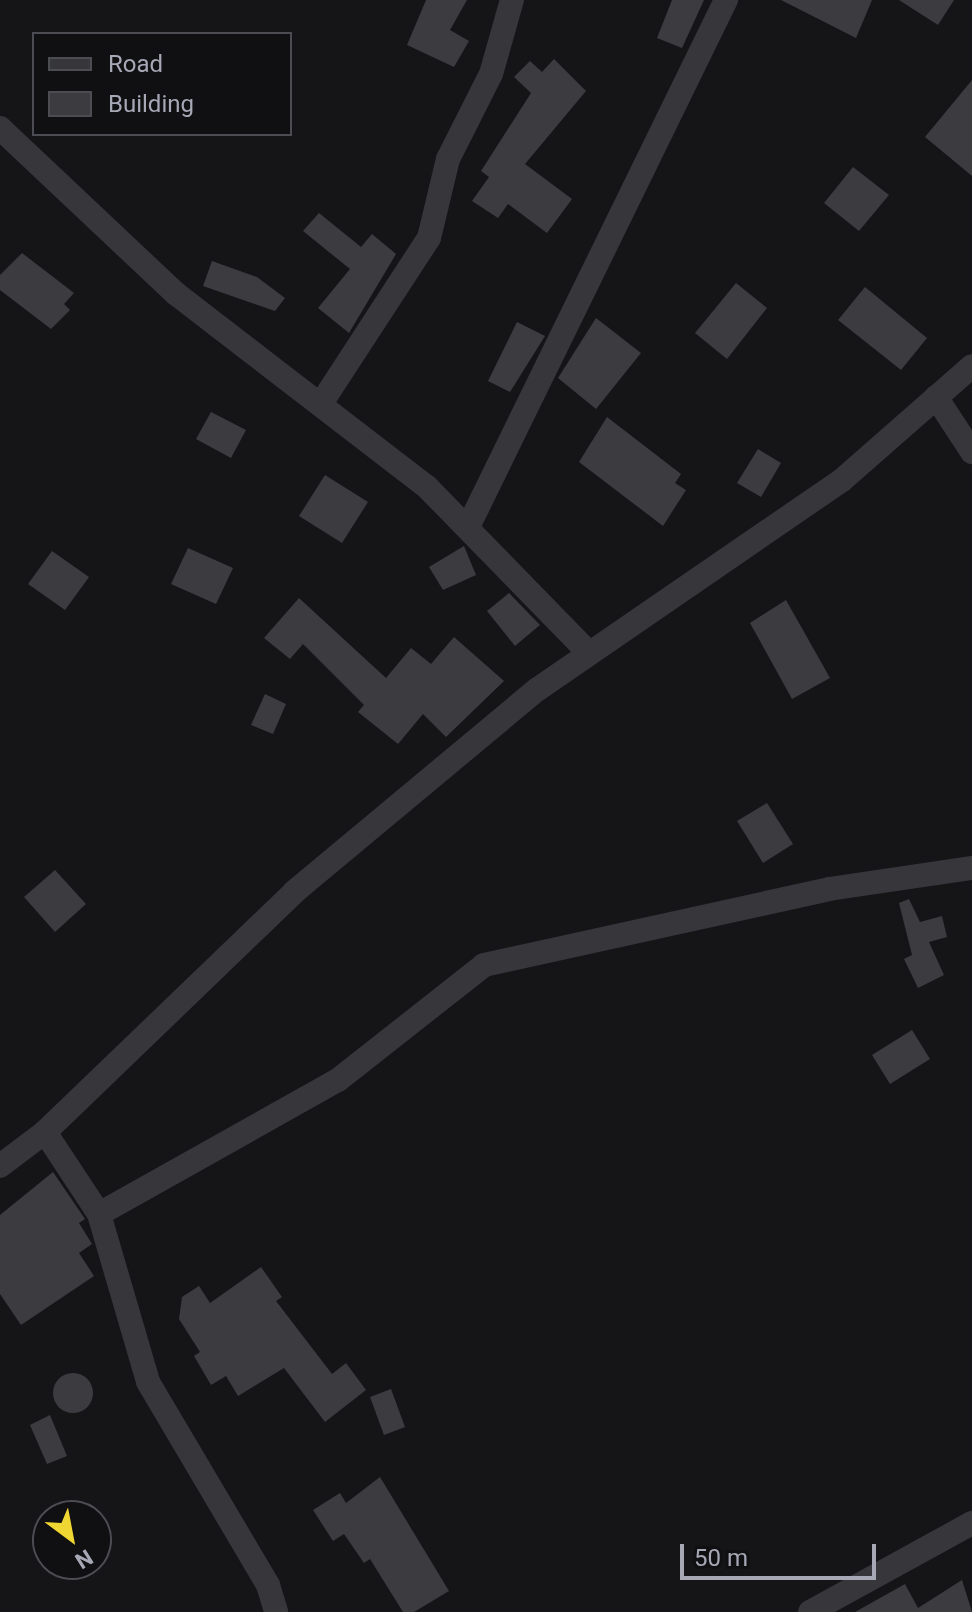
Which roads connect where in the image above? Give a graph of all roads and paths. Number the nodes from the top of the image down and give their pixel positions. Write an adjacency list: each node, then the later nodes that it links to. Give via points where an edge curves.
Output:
1 (512, 0): 6 (street, via 491,74 448,159 429,238)
2 (726, 0): 8 (street)
3 (0, 128): 6 (street, via 175,293)
4 (972, 366): 5 (street)
5 (936, 397): 7 (street); 9 (street, via 841,481)
6 (322, 402): 8 (street)
7 (972, 452)
8 (469, 525): 9 (street)
9 (588, 652): 11 (street, via 294,892)
10 (972, 868): 13 (street, via 829,889 484,965 338,1080)
11 (45, 1132): 12 (street); 13 (street)
12 (0, 1166)
13 (99, 1214): 15 (street, via 148,1382 268,1585)
14 (972, 1523): 16 (street)
15 (276, 1612)
16 (810, 1612)

